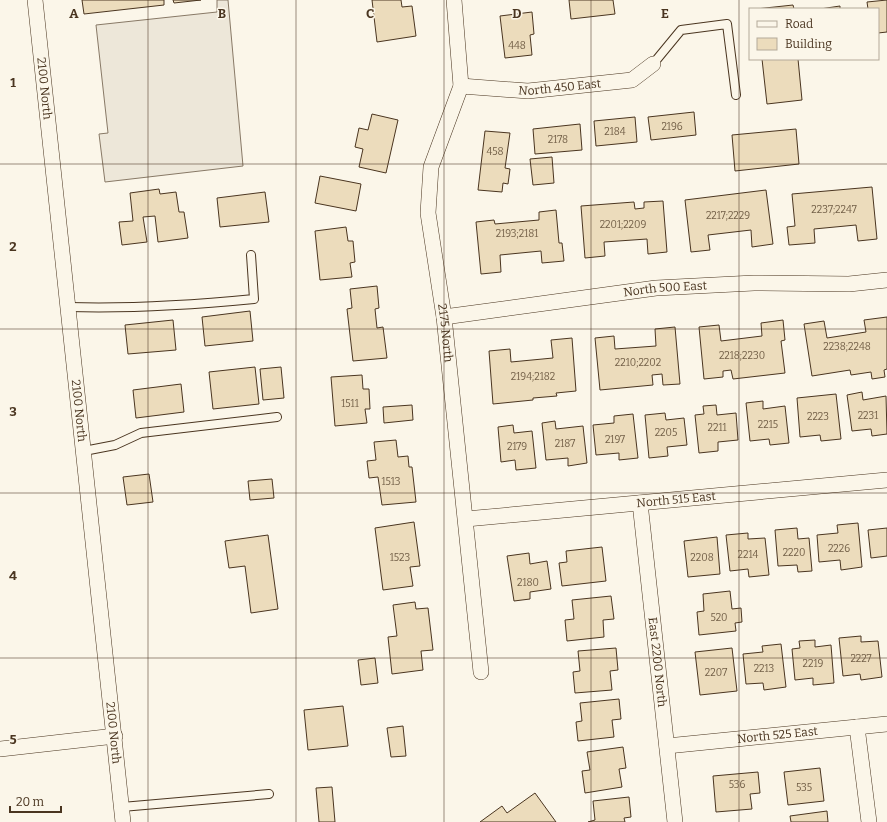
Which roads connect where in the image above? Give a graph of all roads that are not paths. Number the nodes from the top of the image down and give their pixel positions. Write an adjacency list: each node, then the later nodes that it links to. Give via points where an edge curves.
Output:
1 (35, 0): 8 (street, 2100 North)
2 (454, 0): 4 (street, 2175 North)
3 (653, 64): 4 (street, North 450 East, via 632,80 528,91); 5 (lane, via 681,30 727,24)
4 (461, 86): 9 (street, 2175 North, via 431,167 428,213)
5 (736, 95)
6 (251, 255): 8 (lane, via 254,299 171,307)
7 (887, 280): 9 (street, North 500 East, via 849,284 754,283 656,288)
8 (68, 307): 11 (street, 2100 North)
9 (444, 317): 14 (street, 2175 North)
10 (277, 417): 11 (lane, via 141,433 115,445)
11 (84, 451): 18 (street, 2100 North)
12 (887, 480): 13 (street, North 515 East)
13 (640, 503): 14 (street, North 515 East); 19 (street, East 2200 North)
14 (466, 519): 15 (street, 2175 North)
15 (481, 672)
16 (887, 724): 17 (street, North 525 East)
17 (857, 727): 19 (street, North 525 East); 24 (street)
18 (115, 736): 20 (street); 22 (street, 2100 North)
19 (667, 746): 23 (street, East 2200 North)
20 (0, 749)
21 (269, 794): 22 (lane)
22 (123, 815)
23 (676, 822)
24 (869, 822)

